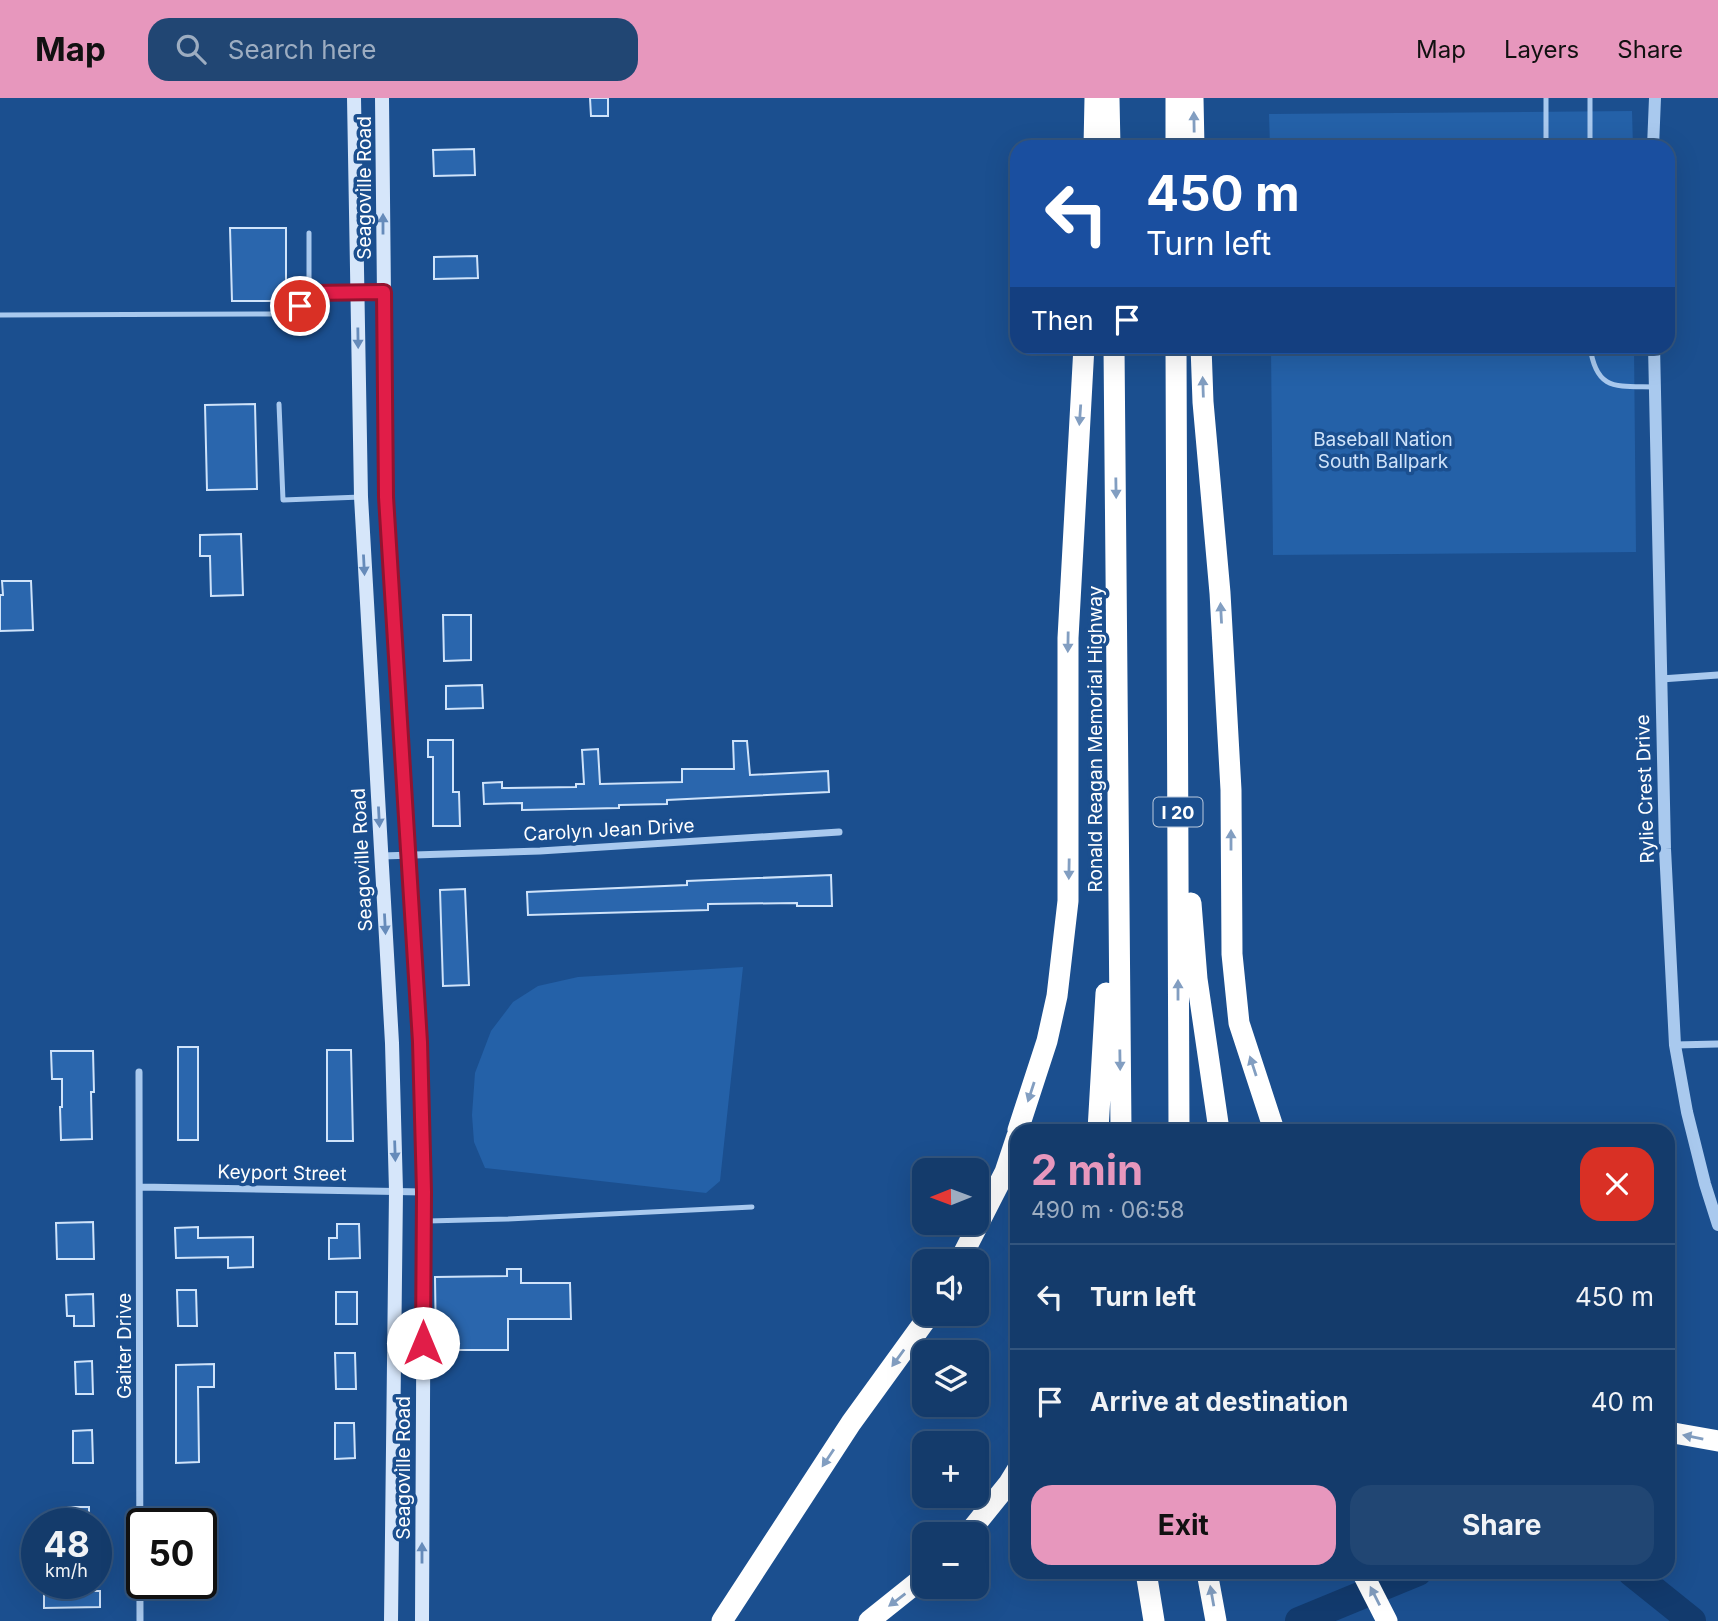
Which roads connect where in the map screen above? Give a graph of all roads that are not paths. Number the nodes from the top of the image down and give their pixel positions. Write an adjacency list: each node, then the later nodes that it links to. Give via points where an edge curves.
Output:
1 (354, 98): 18 (main road, Seagoville Road)
2 (382, 98): 19 (main road, Seagoville Road, one-way to 2)
3 (1095, 98): 10 (highway)
4 (1109, 98): 11 (highway)
5 (1176, 98): 12 (highway)
6 (1194, 98): 13 (highway, one-way to 6)
7 (1546, 98): 14 (lane)
8 (1590, 98): 15 (lane)
9 (1654, 98): 16 (street)
10 (1094, 140)
11 (1110, 140)
12 (1176, 140)
13 (1194, 140)
14 (1546, 140)
15 (1590, 140)
16 (1653, 140)
17 (309, 233): 20 (lane)
18 (357, 292): 19 (main road); 20 (lane); 30 (main road, Seagoville Road, one-way to 30)
19 (384, 292): 31 (main road, Seagoville Road)
20 (309, 293): 21 (lane, via 296,309 280,314)
21 (0, 315)
22 (1084, 354): 42 (highway, one-way to 42, via 1068,638 1069,901 1057,996)
23 (1114, 354): 35 (highway, Ronald Reagan Memorial Highway, one-way to 35)
24 (1176, 354): 32 (highway, I 20)
25 (1201, 354): 47 (highway, one-way to 25, via 1239,1023 1233,965 1231,790)
26 (1592, 354): 28 (lane, via 1595,370 1607,384)
27 (1654, 354): 28 (street, Rylie Crest Drive)
28 (1655, 387): 34 (street, Rylie Crest Drive)
29 (279, 404): 30 (lane, via 283,500)
30 (361, 497): 31 (main road); 38 (main road, Seagoville Road, one-way to 38)
31 (386, 497): 37 (main road, Seagoville Road)
32 (1176, 565): 45 (highway, I 20, one-way to 32); 46 (highway, via 1193,942)
33 (1718, 675): 34 (street)
34 (1661, 678): 40 (street, Rylie Crest Drive)
35 (1118, 722): 43 (highway); 44 (highway, Ronald Reagan Memorial Highway, one-way to 44)
36 (839, 832): 37 (street, Carolyn Jean Drive, via 540,851)
37 (407, 854): 38 (street, Carolyn Jean Drive); 51 (main road, Seagoville Road, via 420,1042)
38 (381, 856): 50 (main road, Seagoville Road, one-way to 50)
39 (1718, 1044): 40 (street)
40 (1675, 1045): 54 (street, Rylie Crest Drive, via 1687,1112)
41 (139, 1072): 49 (street, Gaiter Drive)
42 (1020, 1124)
43 (1098, 1124)
44 (1121, 1124)
45 (1179, 1124)
46 (1218, 1124)
47 (1272, 1124)
48 (1010, 1157): 55 (highway)
49 (140, 1187): 50 (street, Keyport Street); 67 (street, Gaiter Drive)
50 (396, 1191): 51 (street, Keyport Street); 58 (main road, Seagoville Road)
51 (424, 1192): 53 (main road, Seagoville Road)
52 (752, 1207): 53 (lane)
53 (424, 1221): 57 (main road, Seagoville Road)
54 (1718, 1225)
55 (966, 1249)
56 (921, 1326): 70 (highway, one-way to 70)
57 (423, 1343): 58 (main road); 69 (main road, Seagoville Road, one-way to 57)
58 (395, 1344): 68 (main road, Seagoville Road)
59 (1675, 1433): 60 (highway, one-way to 59)
60 (1718, 1441)
61 (1010, 1481): 62 (highway)
62 (977, 1522)
63 (1147, 1579): 72 (highway)
64 (1208, 1579): 73 (highway, one-way to 64)
65 (1366, 1579): 74 (highway, one-way to 65)
66 (912, 1587): 71 (highway, one-way to 71)
67 (140, 1621)
68 (391, 1621)
69 (422, 1621)
70 (722, 1621)
71 (869, 1621)
72 (1154, 1621)
73 (1216, 1621)
74 (1387, 1621)

